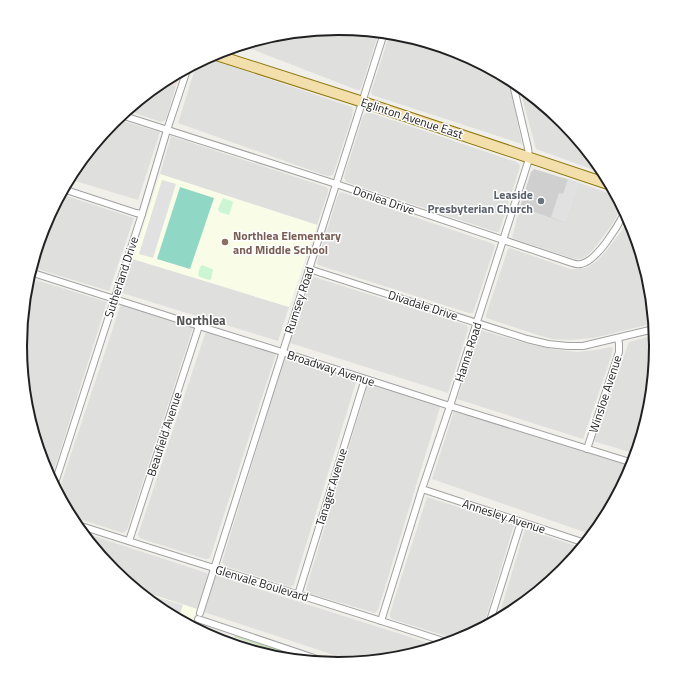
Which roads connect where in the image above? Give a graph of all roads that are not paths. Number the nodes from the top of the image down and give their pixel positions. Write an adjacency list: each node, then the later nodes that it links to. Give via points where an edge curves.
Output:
1 (382, 38): 5 (street, Rumsey Road)
2 (223, 57): 5 (main road, Eglinton Avenue East)
3 (185, 76): 7 (street, Sutherland Drive)
4 (514, 89): 8 (street, Hanna Road)
5 (362, 102): 8 (main road, Eglinton Avenue East); 10 (street, Rumsey Road)
6 (127, 117): 7 (street, Donlea Drive)
7 (167, 130): 10 (street, Donlea Drive); 12 (street, Sutherland Drive)
8 (529, 157): 9 (main road, Eglinton Avenue East); 14 (street, Hanna Road)
9 (602, 182)
10 (336, 184): 14 (street, Donlea Drive); 15 (street, Rumsey Road)
11 (69, 191): 12 (street)
12 (142, 214): 17 (street, Sutherland Drive)
13 (621, 218): 14 (street, Donlea Drive, via 598,253 581,264)
14 (503, 240): 18 (street, Hanna Road)
15 (309, 269): 18 (street, Divadale Drive); 22 (street, Rumsey Road)
16 (36, 274): 17 (street, Broadway Avenue)
17 (114, 299): 19 (street, Broadway Avenue); 27 (street, Sutherland Drive)
18 (477, 322): 21 (street, Divadale Drive, via 548,344 583,346); 24 (street, Hanna Road)
19 (199, 326): 22 (street, Broadway Avenue); 31 (street, Beaufield Avenue)
20 (648, 330): 21 (street, Divadale Drive)
21 (618, 338): 25 (street, Winsloe Avenue, via 619,352)
22 (282, 352): 23 (street, Broadway Avenue); 33 (street, Rumsey Road)
23 (365, 379): 24 (street, Broadway Avenue); 34 (street, Tanager Avenue)
24 (450, 406): 25 (street, Broadway Avenue); 28 (street, Hanna Road)
25 (587, 449): 26 (street, Broadway Avenue)
26 (626, 461)
27 (57, 478)
28 (422, 489): 29 (street, Annesley Avenue); 36 (street, Hanna Road)
29 (521, 522): 32 (street, Annesley Avenue); 35 (street)
30 (85, 527): 31 (street, Glenvale Boulevard)
31 (129, 541): 33 (street, Glenvale Boulevard)
32 (580, 541)
33 (213, 568): 34 (street, Glenvale Boulevard); 38 (street, Rumsey Road, via 198,616)
34 (298, 594): 36 (street, Glenvale Boulevard)
35 (492, 616)
36 (381, 621): 37 (street, Glenvale Boulevard)
37 (439, 640)
38 (306, 655)

